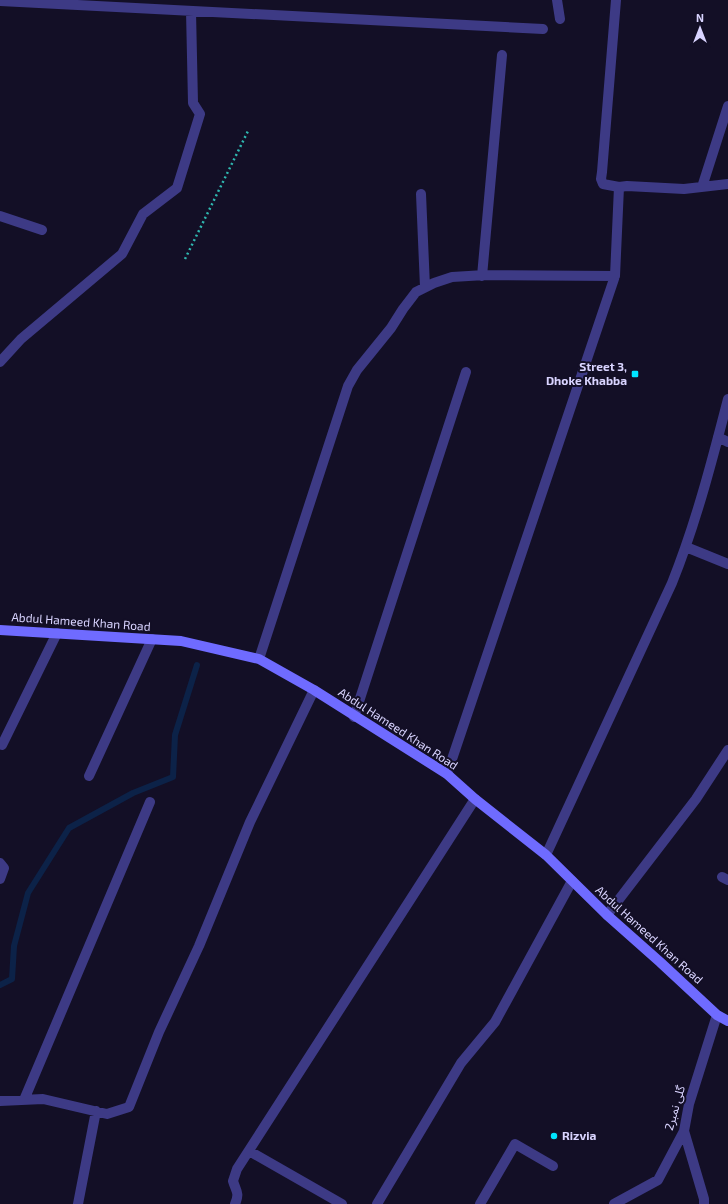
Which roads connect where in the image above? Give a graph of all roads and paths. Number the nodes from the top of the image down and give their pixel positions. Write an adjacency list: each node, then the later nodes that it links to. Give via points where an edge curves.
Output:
1 (557, 0): 5 (street)
2 (616, 0): 11 (street, via 602,179 603,184)
3 (0, 1): 4 (street)
4 (191, 11): 6 (street); 20 (street, via 194,103 200,114 177,188 143,214 122,254 21,339)
5 (560, 19)
6 (543, 29)
7 (502, 55): 17 (street)
8 (728, 106): 12 (street)
9 (249, 129): 16 (path)
10 (728, 184): 12 (street)
11 (620, 187): 12 (street); 18 (street)
12 (702, 187)
13 (421, 194): 19 (street)
14 (0, 216): 15 (street)
15 (42, 230)
16 (185, 259)
17 (482, 276): 18 (street); 19 (street, via 452,277)
18 (615, 276): 35 (street)
19 (426, 287): 30 (street, via 416,292 357,370 348,386)
20 (0, 362)
21 (466, 372): 32 (street)
22 (728, 399): 23 (street)
23 (718, 437): 24 (street); 25 (street)
24 (728, 442)
25 (686, 547): 26 (street); 39 (street, via 672,583)
26 (728, 564)
27 (0, 630): 28 (main road, Abdul Hameed Khan Road)
28 (57, 633): 29 (main road, Abdul Hameed Khan Road); 33 (street)
29 (152, 639): 30 (main road, Abdul Hameed Khan Road, via 180,641); 36 (street)
30 (259, 659): 31 (main road, Abdul Hameed Khan Road)
31 (314, 690): 32 (main road, Abdul Hameed Khan Road); 48 (street, via 250,822 129,1107 107,1114)
32 (354, 717): 35 (main road, Abdul Hameed Khan Road)
33 (2, 746)
34 (727, 752): 43 (street, via 696,799)
35 (447, 774): 37 (main road, Abdul Hameed Khan Road)
36 (89, 776)
37 (475, 799): 39 (main road, Abdul Hameed Khan Road); 50 (street)
38 (150, 802): 46 (street)
39 (546, 855): 42 (main road, Abdul Hameed Khan Road)
40 (0, 863): 41 (street, via 4,868)
41 (0, 879)
42 (572, 881): 43 (main road, Abdul Hameed Khan Road); 55 (street, via 495,1022 461,1063)
43 (606, 915): 44 (main road, Abdul Hameed Khan Road)
44 (717, 1015): 45 (main road, Abdul Hameed Khan Road); 49 (street, گلی نمبر2, via 689,1104)
45 (728, 1021)
46 (24, 1100): 47 (street); 48 (street, via 43,1099)
47 (0, 1101)
48 (96, 1111): 52 (street)
49 (684, 1131): 57 (street, گلی نمبر2, via 658,1180); 58 (street)
50 (249, 1151): 53 (street, via 234,1176 233,1181 238,1195); 54 (street)
51 (553, 1166): 56 (street, via 515,1144)
52 (78, 1204)
53 (235, 1204)
54 (342, 1204)
55 (377, 1204)
56 (480, 1204)
57 (614, 1204)
58 (704, 1204)

